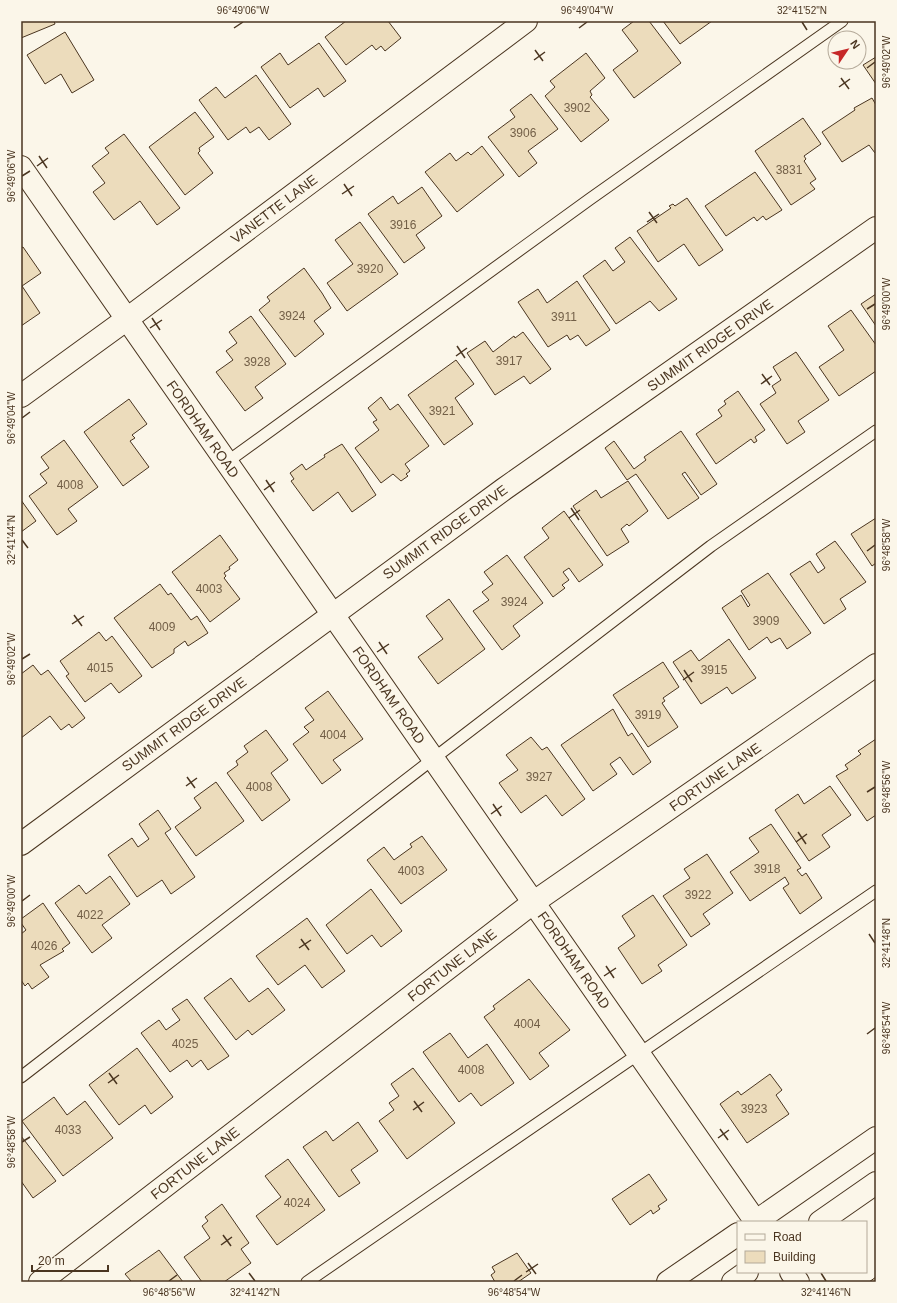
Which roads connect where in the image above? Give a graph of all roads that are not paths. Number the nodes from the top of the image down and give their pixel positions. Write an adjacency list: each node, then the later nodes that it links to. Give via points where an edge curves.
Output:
1 (526, 21): 5 (street, VANETTE LANE)
2 (842, 21): 8 (lane)
3 (21, 167): 5 (street, FORDHAM ROAD)
4 (876, 228): 9 (street, SUMMIT RIDGE DRIVE, via 504,489)
5 (127, 319): 6 (street, VANETTE LANE); 8 (street, FORDHAM ROAD)
6 (21, 396)
7 (876, 431): 11 (lane, via 711,546)
8 (226, 462): 9 (street, FORDHAM ROAD)
9 (333, 615): 11 (street, FORDHAM ROAD); 12 (street, SUMMIT RIDGE DRIVE)
10 (876, 665): 14 (street, FORTUNE LANE)
11 (433, 759): 14 (street, FORDHAM ROAD); 16 (lane)
12 (21, 844)
13 (876, 891): 15 (lane)
14 (534, 902): 15 (street, FORDHAM ROAD); 25 (street, FORTUNE LANE)
15 (639, 1054): 19 (street, FORDHAM ROAD); 26 (lane)
16 (21, 1077)
17 (876, 1138): 20 (street)
18 (876, 1183): 21 (street)
19 (754, 1221)
20 (756, 1221)
21 (821, 1221)
22 (737, 1235): 27 (street)
23 (746, 1273): 28 (street)
24 (792, 1273): 29 (street)
25 (40, 1282)
26 (307, 1282)
27 (668, 1282)
28 (733, 1282)
29 (798, 1282)

